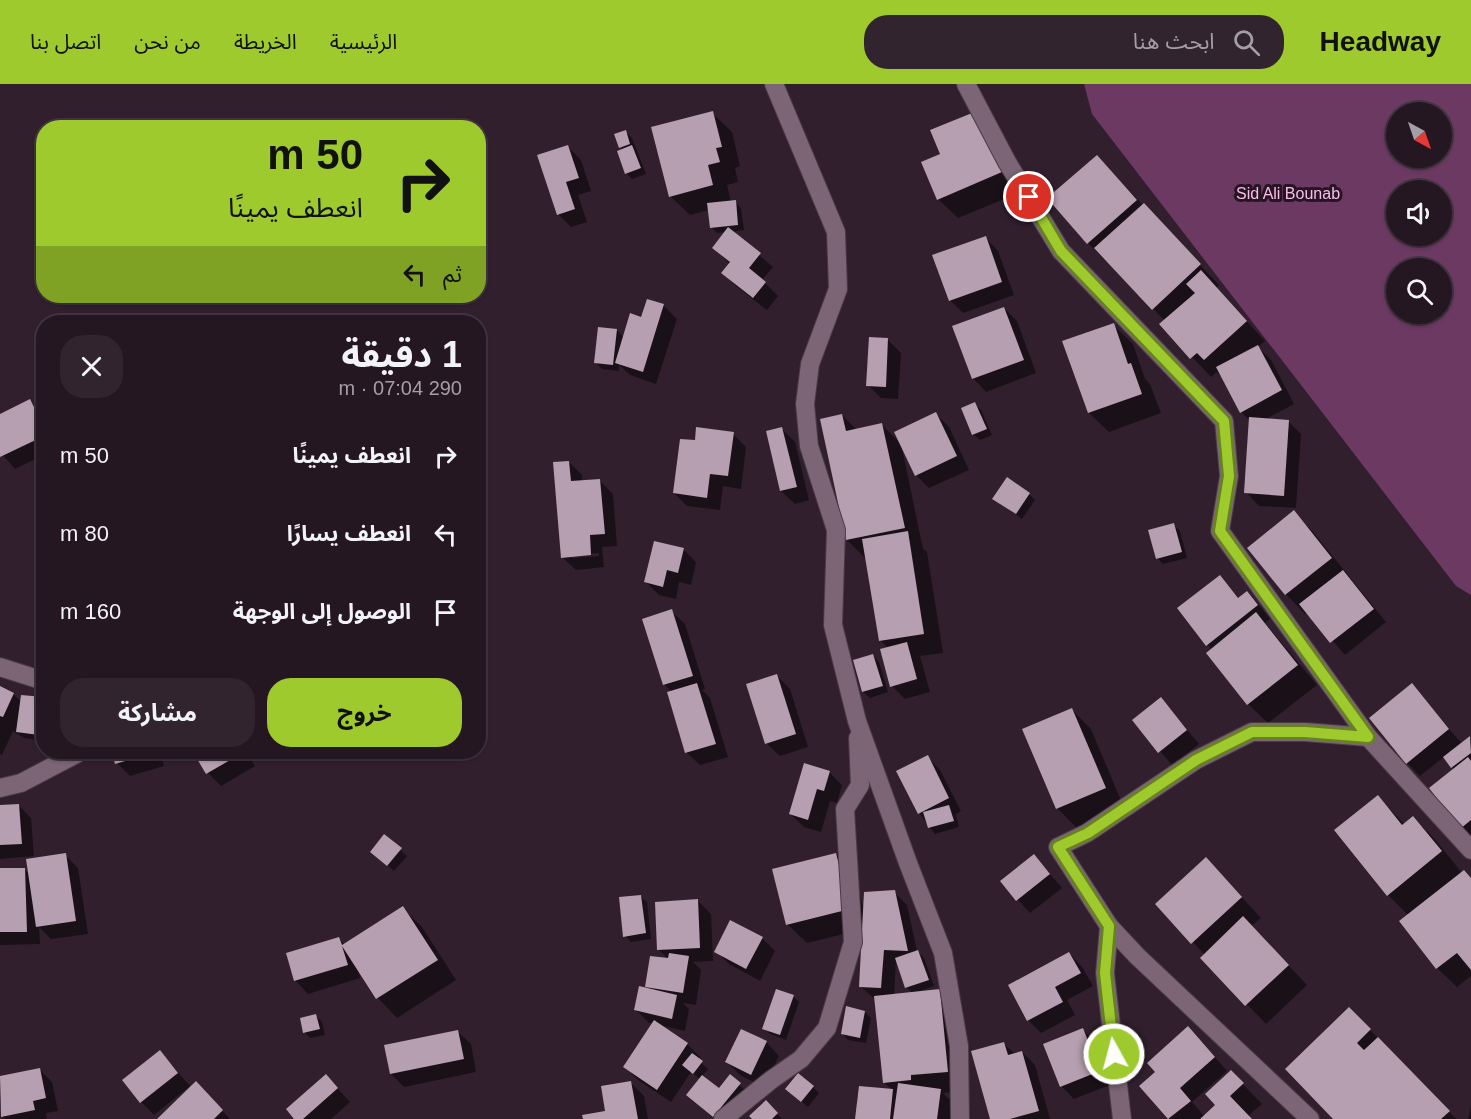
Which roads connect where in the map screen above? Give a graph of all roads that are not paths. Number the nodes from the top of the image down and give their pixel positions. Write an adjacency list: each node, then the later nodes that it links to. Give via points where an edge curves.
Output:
1 (774, 84): 5 (street, via 836,232 838,289 810,364 805,404 809,446 836,530 833,625)
2 (966, 84): 6 (street, via 1061,251 1224,421 1229,476 1220,531)
3 (0, 667): 4 (street)
4 (36, 678)
5 (857, 721): 11 (street, via 860,785 845,809 853,942 827,1028 801,1059); 12 (street, via 943,953 959,1046)
6 (1368, 737): 9 (street); 10 (street, via 1252,732 1196,760 1088,833 1058,847)
7 (67, 759): 8 (street, via 21,783)
8 (0, 788)
9 (1471, 850)
10 (1109, 926): 13 (street, via 1105,973); 14 (street)
11 (723, 1119)
12 (960, 1119)
13 (1122, 1119)
14 (1310, 1119)

